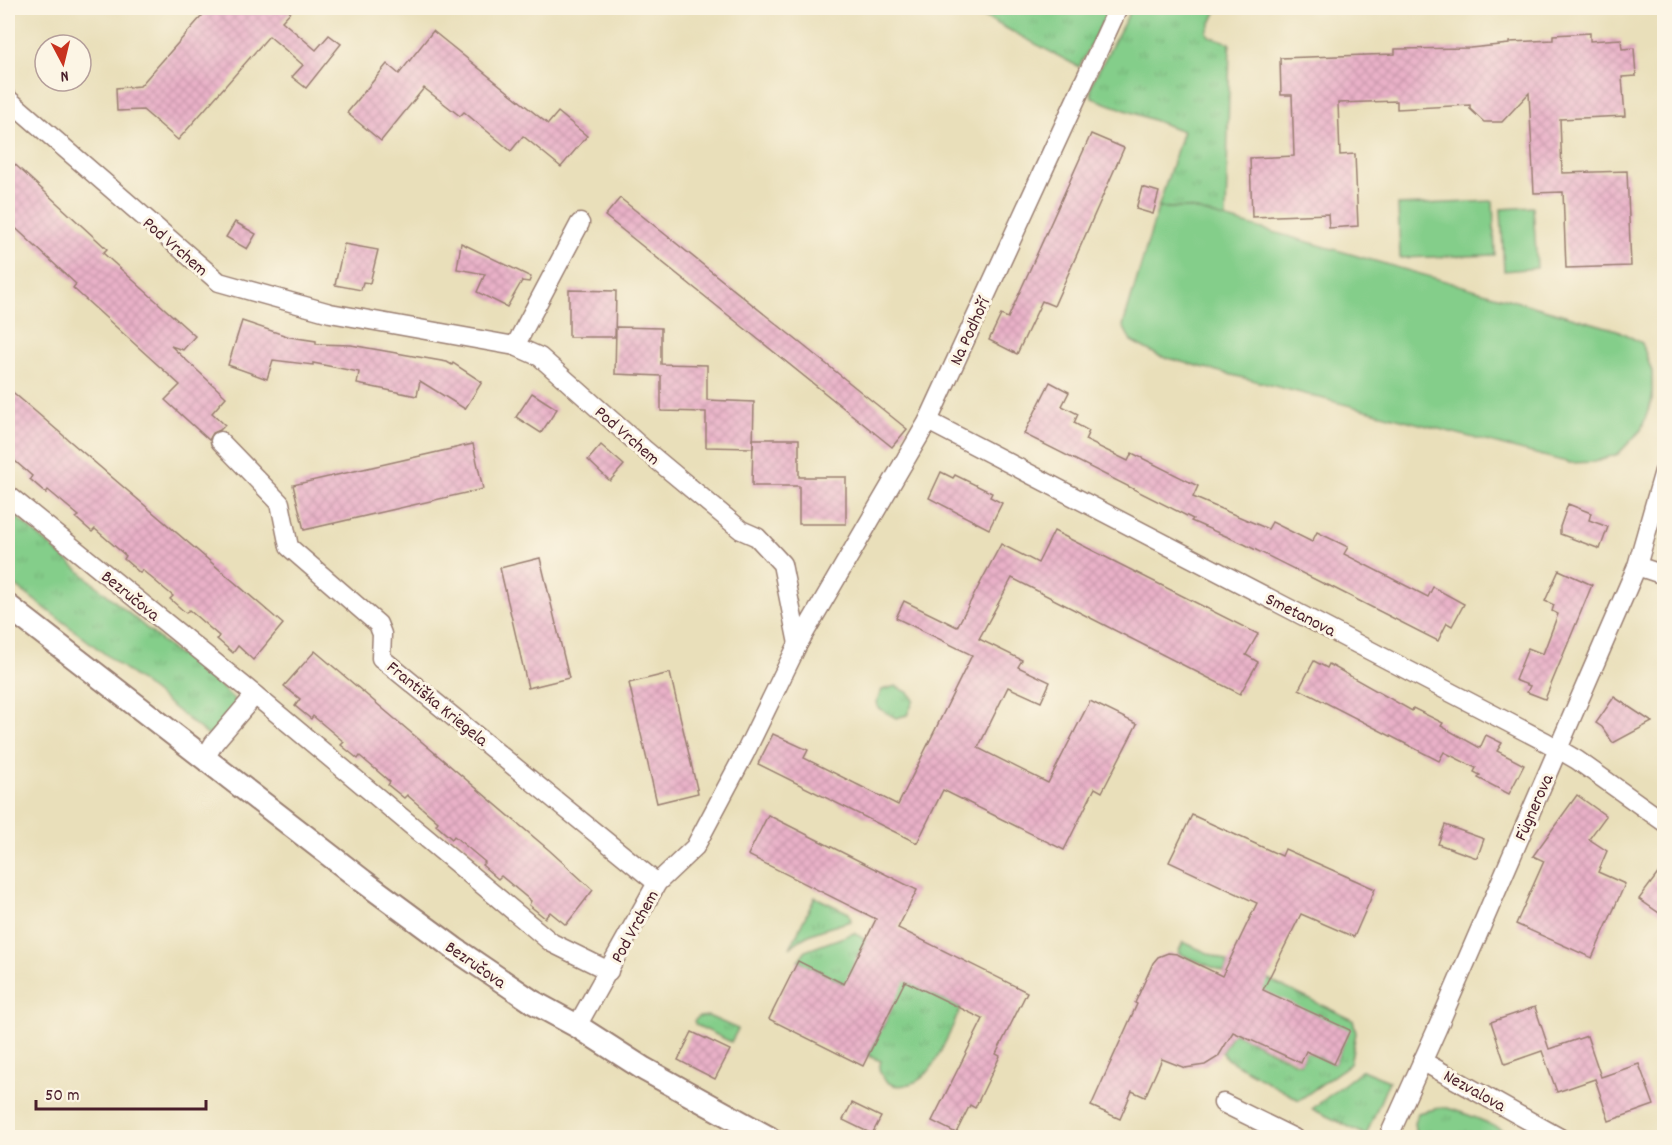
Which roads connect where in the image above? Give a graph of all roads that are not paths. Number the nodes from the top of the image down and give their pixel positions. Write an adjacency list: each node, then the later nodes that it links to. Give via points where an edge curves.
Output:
1 (1118, 8): 5 (street, Na Podhoří)
2 (8, 99): 4 (street, Pod Vrchem, via 219,282 330,313)
3 (580, 223): 4 (street)
4 (515, 346): 12 (street, Pod Vrchem, via 540,357 741,530 757,537 782,564)
5 (928, 421): 12 (street, Na Podhoří); 14 (street, Smetanova)
6 (220, 441): 17 (street, Františka Kriegela, via 280,503 289,547 378,624 382,634 381,658)
7 (1665, 471): 9 (street, Fügnerova)
8 (8, 495): 13 (street, Bezručova)
9 (1637, 566): 10 (street); 14 (street, Fügnerova)
10 (1665, 575)
11 (8, 606): 15 (street, Bezručova)
12 (798, 645): 17 (street, Pod Vrchem, via 695,846)
13 (255, 695): 15 (street); 18 (street, Bezručova, via 552,943)
14 (1558, 750): 16 (street, Smetanova); 20 (street, Fügnerova)
15 (205, 758): 19 (street, Bezručova, via 455,950 533,1002)
16 (1665, 822)
17 (657, 883): 18 (street, Pod Vrchem)
18 (609, 971): 19 (street, Pod Vrchem)
19 (578, 1026): 22 (street, Bezručova)
20 (1422, 1060): 25 (street, Fügnerova); 26 (street, Nezvalova)
21 (1222, 1102): 24 (street)
22 (741, 1131): 23 (street, Bezručova)
23 (769, 1137)
24 (1294, 1137)
25 (1388, 1137)
26 (1560, 1137)

